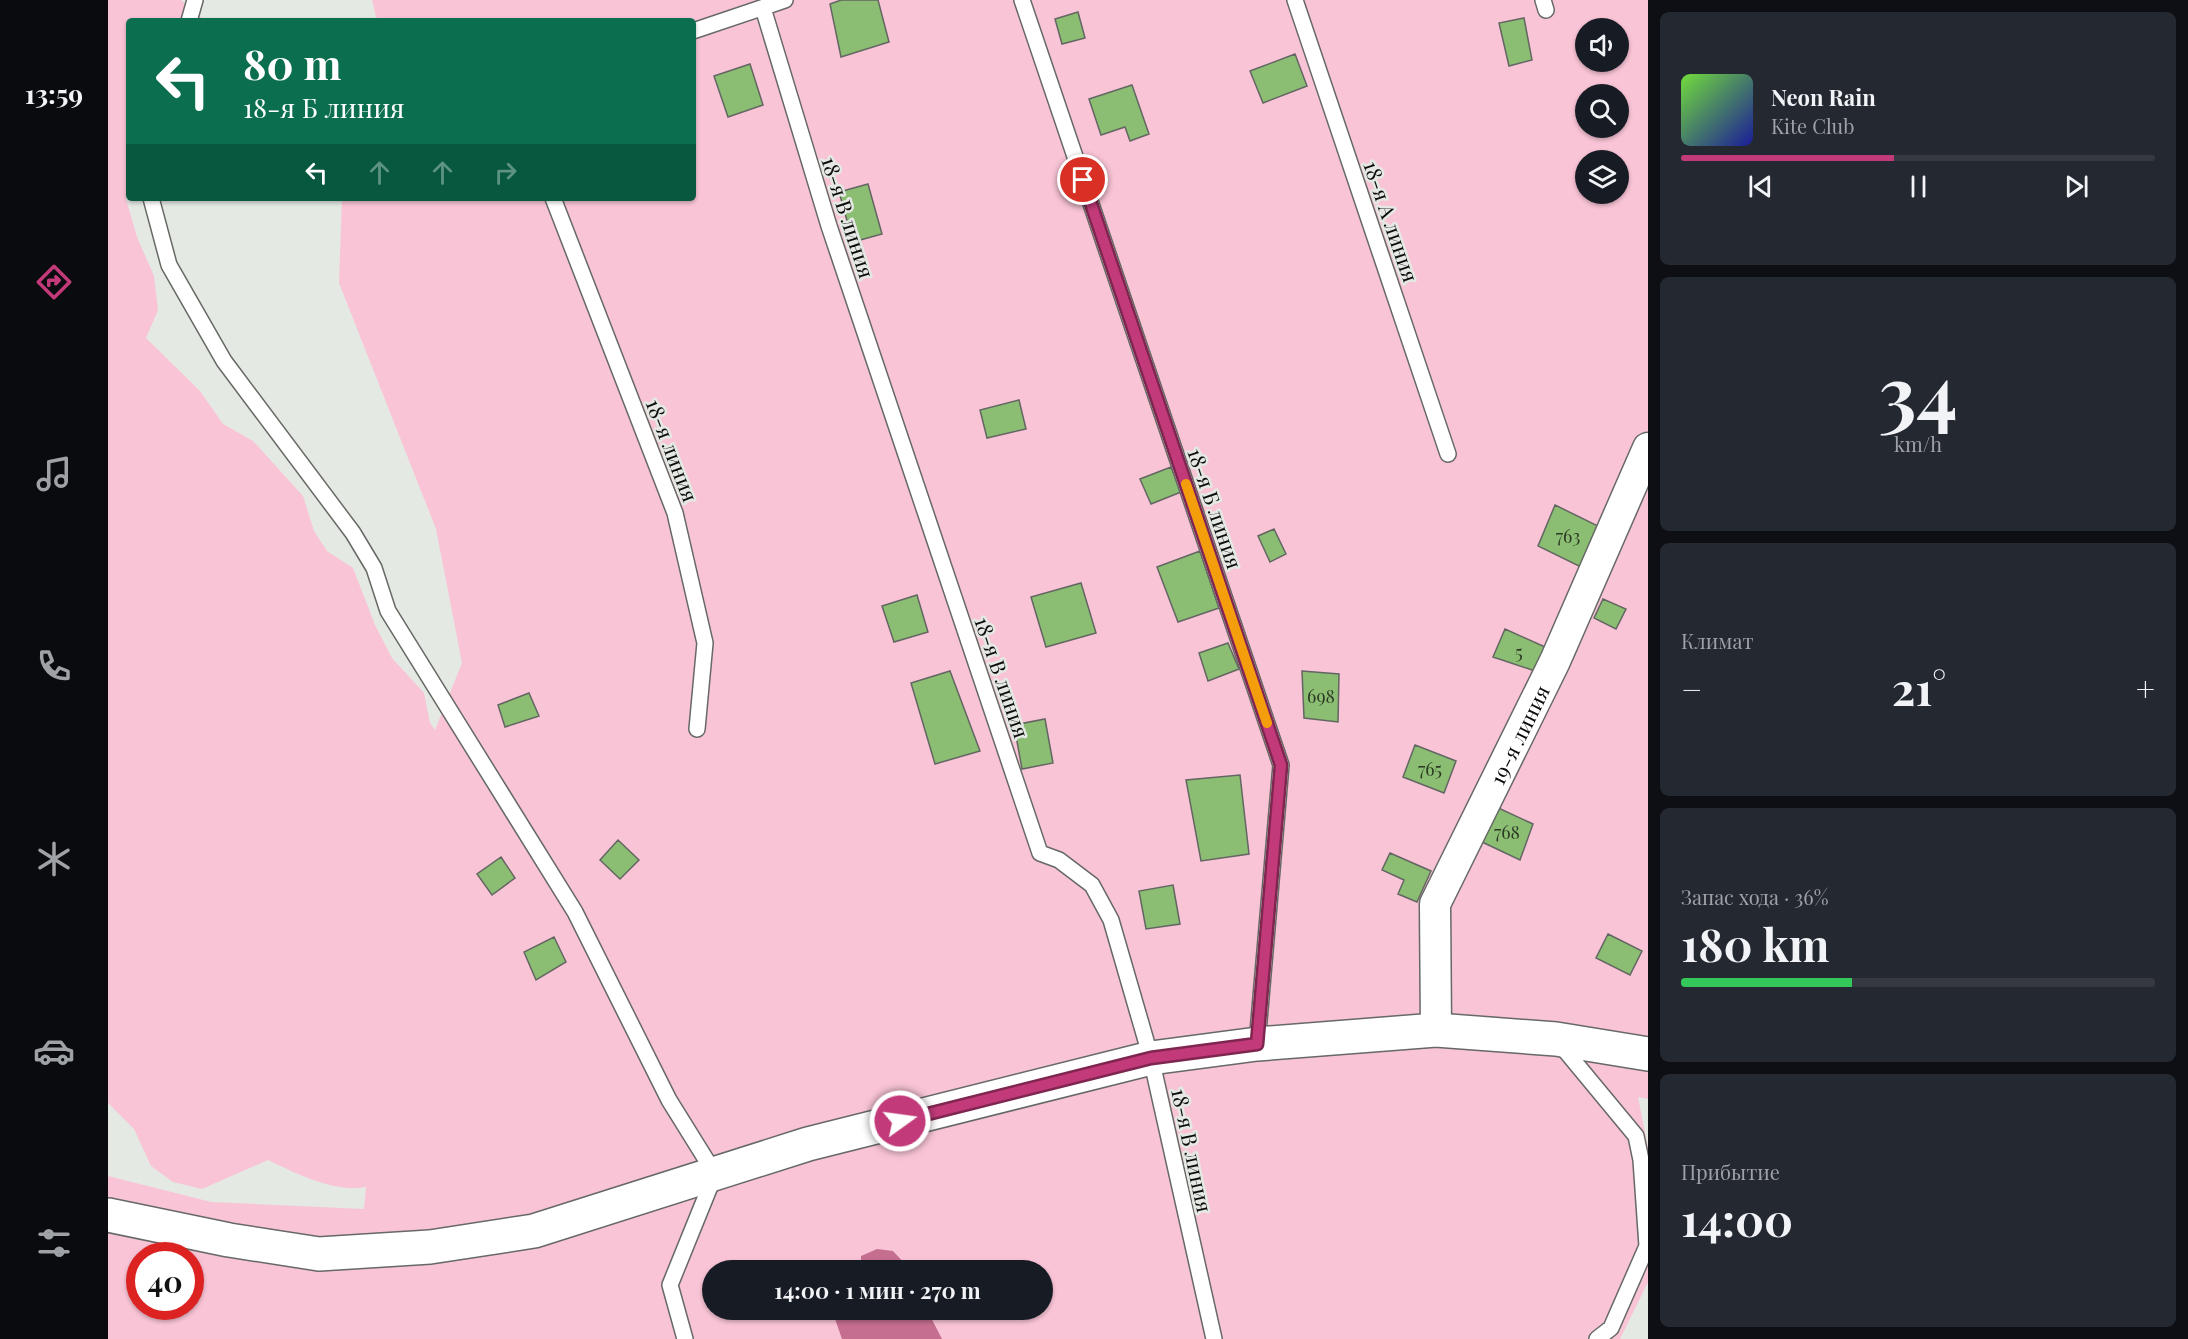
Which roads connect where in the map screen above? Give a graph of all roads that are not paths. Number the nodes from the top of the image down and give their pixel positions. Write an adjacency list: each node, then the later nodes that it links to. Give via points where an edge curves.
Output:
1 (195, 0): 6 (lane)
2 (785, 0): 5 (lane)
3 (1022, 0): 15 (lane, 18-я Б линия, via 1281,765)
4 (1295, 0): 11 (lane, 18-я А линия)
5 (763, 8): 7 (lane); 17 (lane, 18-я В линия, via 829,226 1040,853 1059,860 1092,885 1106,911)
6 (190, 18)
7 (696, 30)
8 (152, 201): 18 (lane, via 169,265 224,361 353,532 374,568 387,611 574,912 669,1100)
9 (554, 201): 12 (lane, 18-я линия, via 675,513 705,643)
10 (1648, 448): 13 (street, 19-я линия, via 1555,662 1435,904)
11 (1448, 454)
12 (697, 729)
13 (1436, 1030): 14 (street); 15 (street)
14 (1556, 1039): 16 (street); 22 (lane, via 1636,1136 1641,1160 1647,1246 1611,1328)
15 (1257, 1044): 17 (street)
16 (1648, 1054)
17 (1151, 1058): 18 (street, via 808,1144); 21 (lane, 18-я В линия)
18 (715, 1174): 19 (street, via 534,1231 430,1247 319,1254); 20 (lane, via 670,1286)
19 (108, 1215)
20 (685, 1339)
21 (1214, 1339)
22 (1597, 1339)

